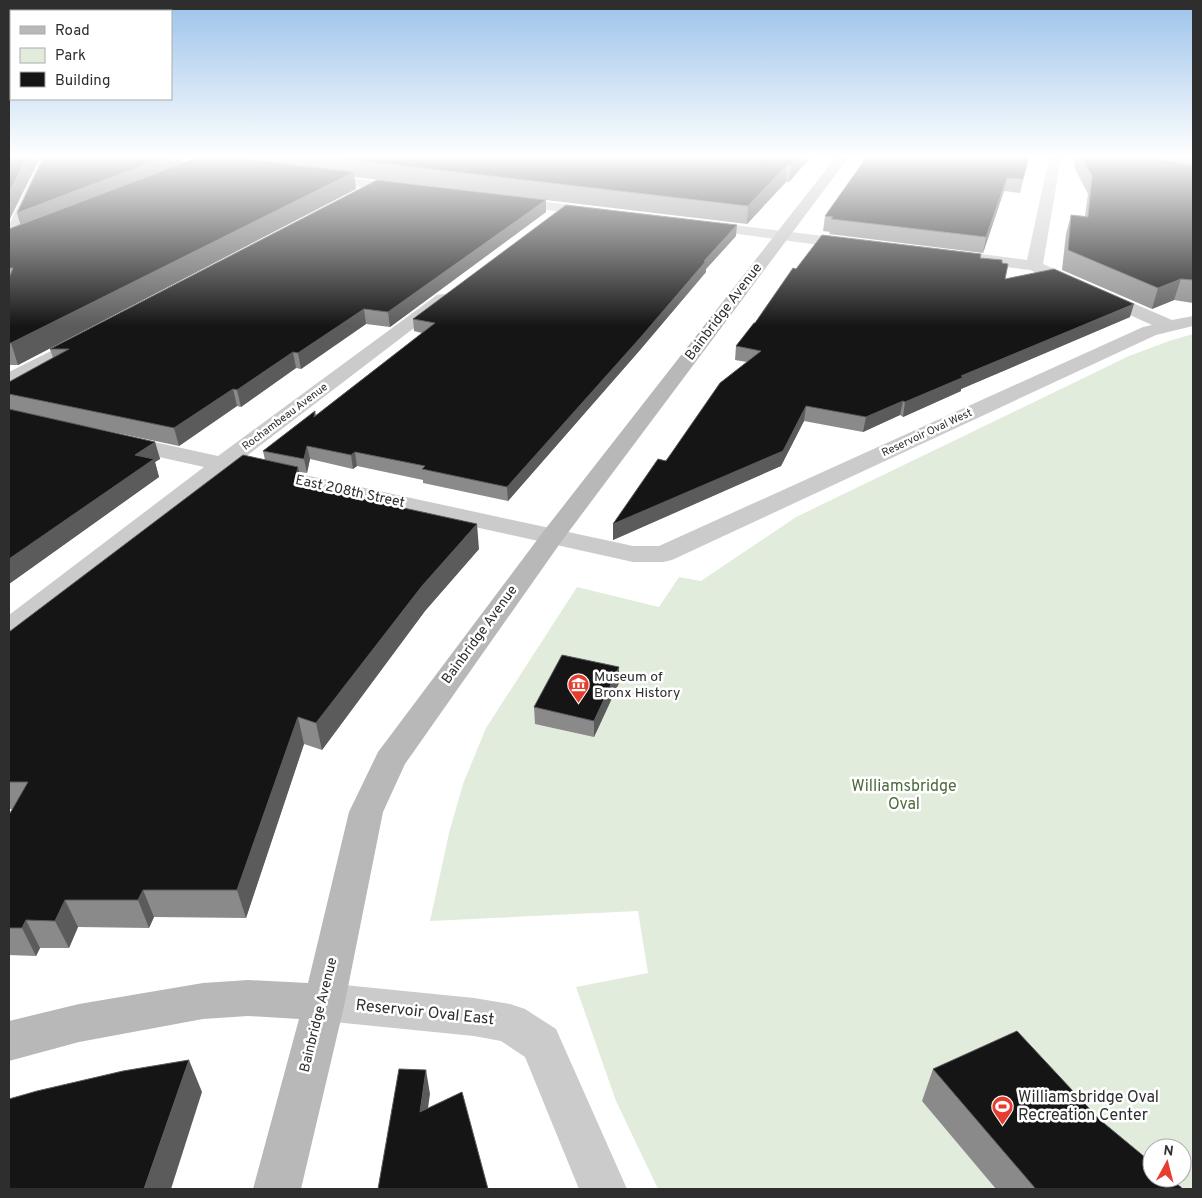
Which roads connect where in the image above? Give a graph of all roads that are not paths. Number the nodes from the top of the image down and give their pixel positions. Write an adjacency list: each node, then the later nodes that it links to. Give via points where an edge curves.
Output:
1 (21, 214): 9 (street)
2 (556, 214): 6 (street)
3 (799, 214): 7 (main road, Bainbridge Avenue)
4 (1044, 214): 13 (street)
5 (682, 223): 7 (street)
6 (542, 225)
7 (782, 236): 11 (street); 21 (main road, Bainbridge Avenue)
8 (25, 238): 10 (street)
9 (9, 240)
10 (9, 244)
11 (868, 246)
12 (947, 255): 13 (street)
13 (1034, 266): 16 (street)
14 (459, 287): 20 (street, Rochambeau Avenue)
15 (1193, 321): 16 (street, Reservoir Oval West)
16 (1170, 326): 22 (street, Reservoir Oval West, via 1150,331)
17 (96, 333): 18 (street)
18 (9, 380)
19 (102, 438): 20 (street, East 208th Street)
20 (222, 464): 21 (street, East 208th Street); 23 (street, Rochambeau Avenue)
21 (552, 537): 22 (street, East 208th Street, via 633,554); 24 (main road, Bainbridge Avenue, via 390,760 366,812)
22 (663, 554)
23 (9, 628)
24 (324, 1002): 25 (main road, via 248,998 203,1001 79,1023); 26 (main road, Bainbridge Avenue); 27 (street, Reservoir Oval East, via 510,1023 533,1038 541,1044)
25 (9, 1041)
26 (277, 1189)
27 (603, 1189)

